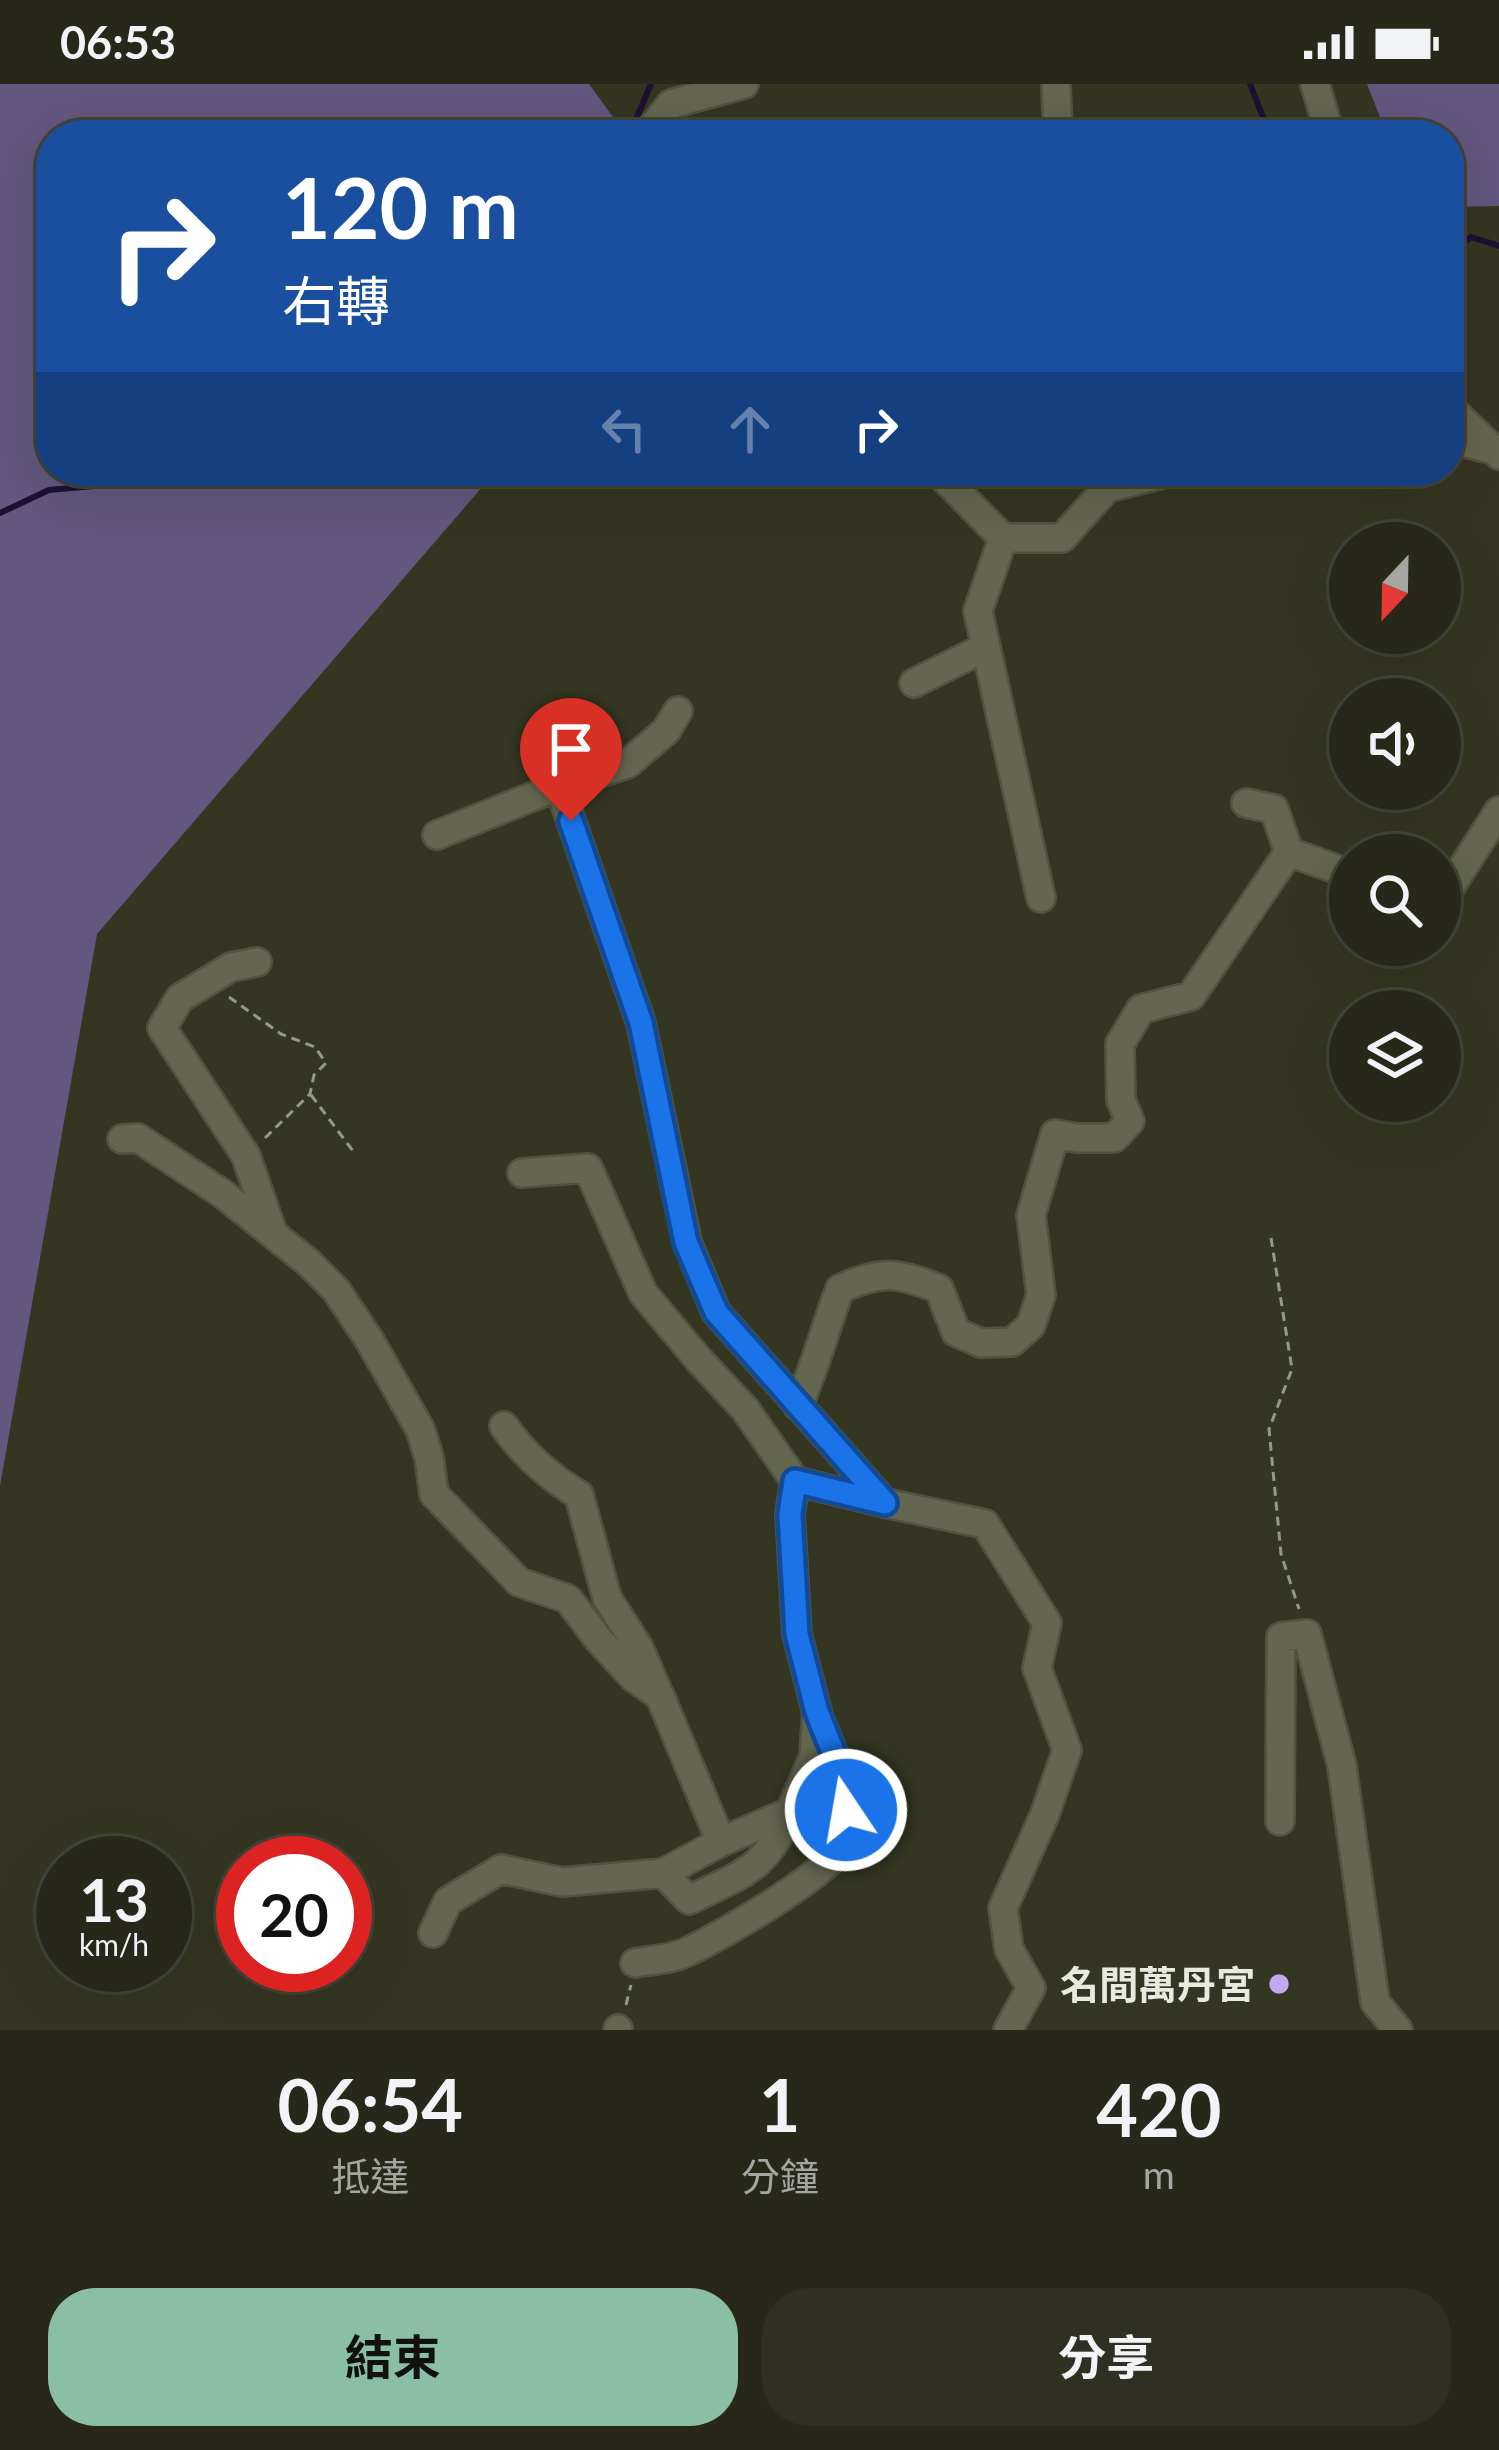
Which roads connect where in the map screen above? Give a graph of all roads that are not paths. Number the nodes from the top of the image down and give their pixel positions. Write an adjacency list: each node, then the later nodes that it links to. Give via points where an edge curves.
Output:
1 (744, 84): 4 (street, via 671,104)
2 (1056, 84): 5 (street)
3 (1315, 84): 6 (street)
4 (658, 120)
5 (1057, 120)
6 (1326, 120)
7 (1464, 421): 9 (street)
8 (1464, 444): 9 (street)
9 (1496, 452)
10 (952, 486): 12 (street)
11 (1095, 486): 12 (street, via 1062,538)
12 (1003, 538): 13 (street, via 978,611)
13 (986, 647): 14 (street); 23 (street)
14 (914, 683)
15 (678, 710): 16 (street, via 627,764)
16 (559, 786): 19 (street); 28 (street, via 641,1023 686,1242 716,1312)
17 (1246, 803): 20 (street, via 1274,809)
18 (1499, 811): 22 (street)
19 (437, 835)
20 (1289, 852): 21 (street); 28 (street, via 1191,997 1141,1009 1120,1044 1120,1100 1130,1121 1114,1138 1055,1134 1031,1215 1041,1295 1031,1325 1012,1342 981,1343 956,1333 939,1289 908,1276 866,1276 840,1289)
21 (1329, 866)
22 (1461, 870)
23 (1041, 898)
24 (257, 962): 27 (street, via 231,967 180,998 162,1028 246,1156)
25 (122, 1139): 27 (street, via 138,1138)
26 (522, 1173): 30 (street, via 588,1168 643,1293 745,1409)
27 (273, 1234): 32 (street, via 336,1290 370,1341 420,1429 434,1494 519,1582 568,1599 633,1677)
28 (798, 1406): 31 (street)
29 (504, 1426): 32 (street, via 523,1453 578,1495 607,1598)
30 (795, 1481): 31 (street); 33 (street, via 797,1634)
31 (885, 1503): 40 (street, via 985,1524 1048,1623 1037,1668 1067,1750 1003,1907 1010,1949 1031,1988)
32 (660, 1696): 36 (street)
33 (817, 1712): 34 (street, via 814,1756); 39 (street, via 844,1779 847,1842 777,1903 685,1954)
34 (790, 1812): 36 (street); 37 (street, via 752,1870 689,1900)
35 (1280, 1821): 41 (street, via 1281,1636 1307,1634 1342,1766 1375,2002)
36 (721, 1842): 37 (street)
37 (663, 1873): 38 (street, via 562,1882 501,1869 448,1901)
38 (433, 1933)
39 (635, 1963)
40 (1008, 2030)
41 (1398, 2030)

